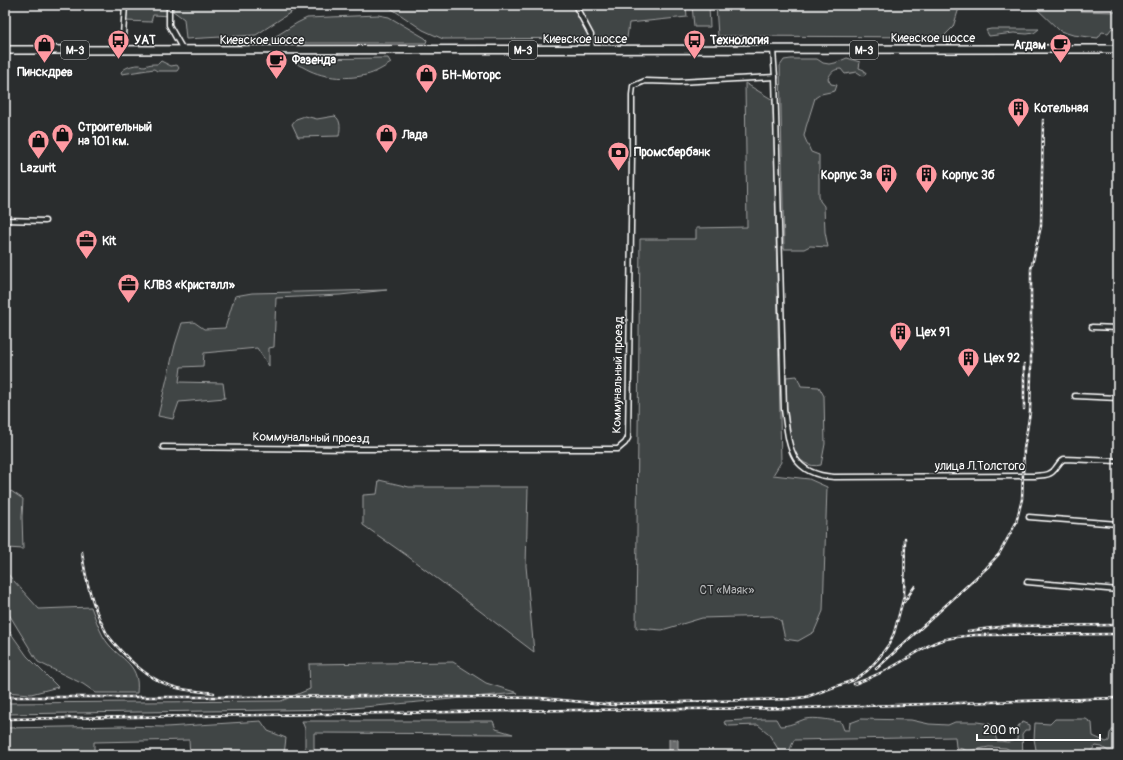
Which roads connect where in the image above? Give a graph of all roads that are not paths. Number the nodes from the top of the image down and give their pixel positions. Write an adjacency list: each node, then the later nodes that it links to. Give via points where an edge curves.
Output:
1 (125, 5): 6 (street)
2 (169, 5): 7 (street, via 169,25)
3 (575, 5): 8 (street, via 591,35)
4 (1118, 49): 9 (highway, Киевское шоссе / М-3)
5 (5, 50): 6 (highway, Киевское шоссе / М-3)
6 (122, 50): 7 (highway, Киевское шоссе / М-3)
7 (183, 50): 8 (highway, Киевское шоссе / М-3)
8 (592, 50): 9 (highway, Киевское шоссе / М-3)
9 (773, 50): 10 (street)
10 (775, 77): 17 (street, Коммунальный проезд, via 679,82 645,81 633,86 628,438 618,448); 18 (street, улица Л.Толстого, via 784,409 788,442 792,454 802,467 810,472 834,477 1035,476 1052,473 1064,459)
11 (5, 220): 12 (street)
12 (45, 221)
13 (1092, 328): 14 (street)
14 (1118, 328)
15 (1075, 396): 16 (street)
16 (1118, 398)
17 (163, 447)
18 (1118, 461)
19 (1029, 517): 20 (street)
20 (1118, 524)
21 (1027, 582): 22 (street)
22 (1118, 590)

